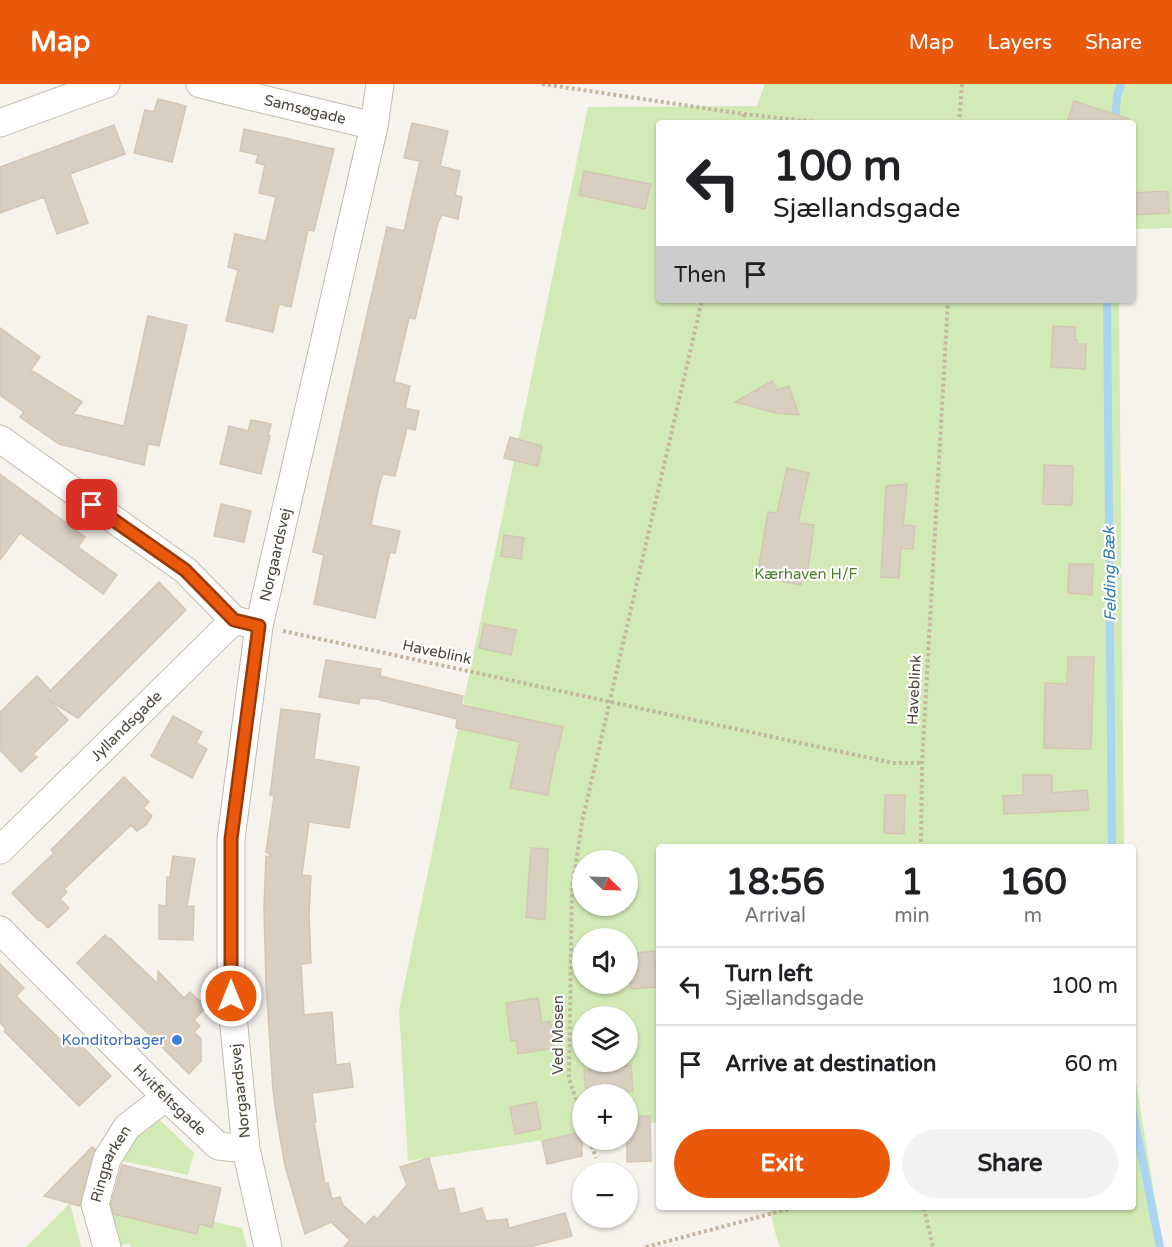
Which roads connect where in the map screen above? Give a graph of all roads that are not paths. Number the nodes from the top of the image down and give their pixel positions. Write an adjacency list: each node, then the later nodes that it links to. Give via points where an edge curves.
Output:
1 (106, 84): 4 (street)
2 (200, 84): 5 (street, Samsøgade)
3 (380, 84): 5 (street, Norgaardsvej)
4 (0, 123)
5 (374, 126): 7 (street, Norgaardsvej)
6 (0, 440): 7 (street, via 185,570)
7 (246, 623): 8 (street, Jyllandsgade); 11 (street, Norgaardsvej, via 231,839 231,996)
8 (0, 850)
9 (0, 930): 10 (street, Hvitfeltsgade)
10 (166, 1097): 11 (street, Hvitfeltsgade, via 218,1146); 12 (street, Ringparken, via 128,1127 107,1159 95,1204)
11 (246, 1149): 13 (street, Norgaardsvej)
12 (107, 1247)
13 (268, 1247)

